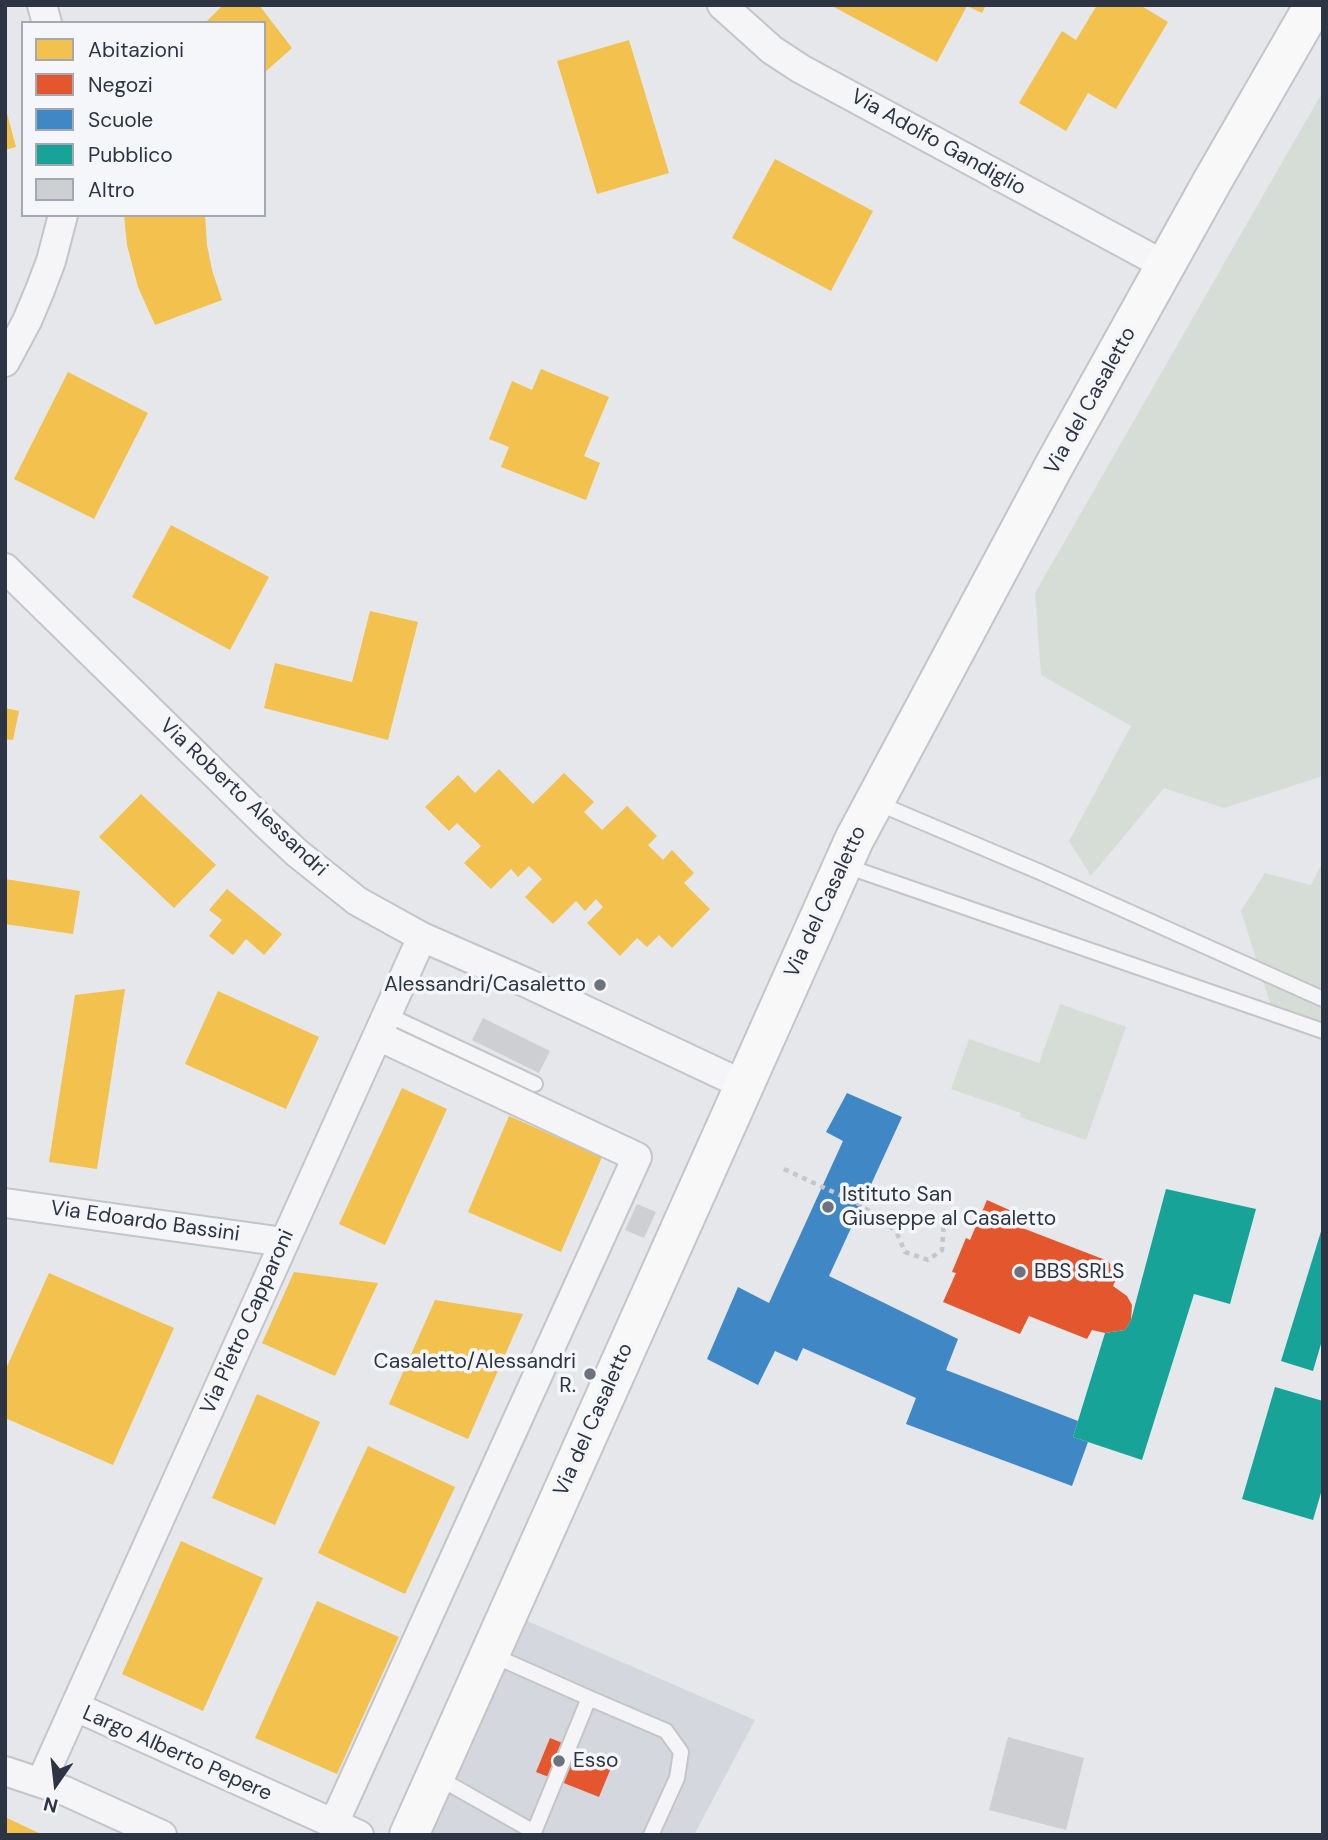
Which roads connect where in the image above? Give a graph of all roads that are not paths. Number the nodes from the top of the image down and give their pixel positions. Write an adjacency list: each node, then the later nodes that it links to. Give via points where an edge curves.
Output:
1 (722, 5): 4 (street, Via Adolfo Gandiglio, via 801,69)
2 (1314, 5): 4 (street, Via del Casaletto)
3 (62, 217): 5 (street, via 40,290)
4 (1166, 267): 7 (street, Via del Casaletto, via 997,569)
5 (5, 362)
6 (5, 568): 9 (street, Via Roberto Alessandri, via 297,853 357,901)
7 (874, 802): 8 (street, Via del Casaletto); 10 (lane)
8 (842, 864): 12 (lane); 14 (street, Via del Casaletto)
9 (422, 937): 11 (street, Via Pietro Capparoni); 14 (street, Via Roberto Alessandri)
10 (1323, 999)
11 (383, 1026): 13 (lane); 16 (street, Via Pietro Capparoni); 23 (street, via 637,1157)
12 (1323, 1031)
13 (535, 1084)
14 (744, 1085): 17 (street, Via del Casaletto)
15 (5, 1203): 16 (street, Via Edoardo Bassini)
16 (284, 1242): 19 (street, Via Pietro Capparoni)
17 (489, 1653): 18 (lane); 21 (street, Via del Casaletto)
18 (589, 1698): 24 (lane); 27 (lane, via 666,1731 681,1752 677,1778)
19 (76, 1707): 22 (street, Largo Alberto Pepere); 23 (street, Largo Alberto Pepere)
20 (5, 1771): 22 (street)
21 (435, 1776): 24 (lane); 26 (street, Via del Casaletto)
22 (41, 1782): 25 (street)
23 (346, 1829)
24 (537, 1833)
25 (162, 1835)
26 (409, 1835)
27 (651, 1835)

